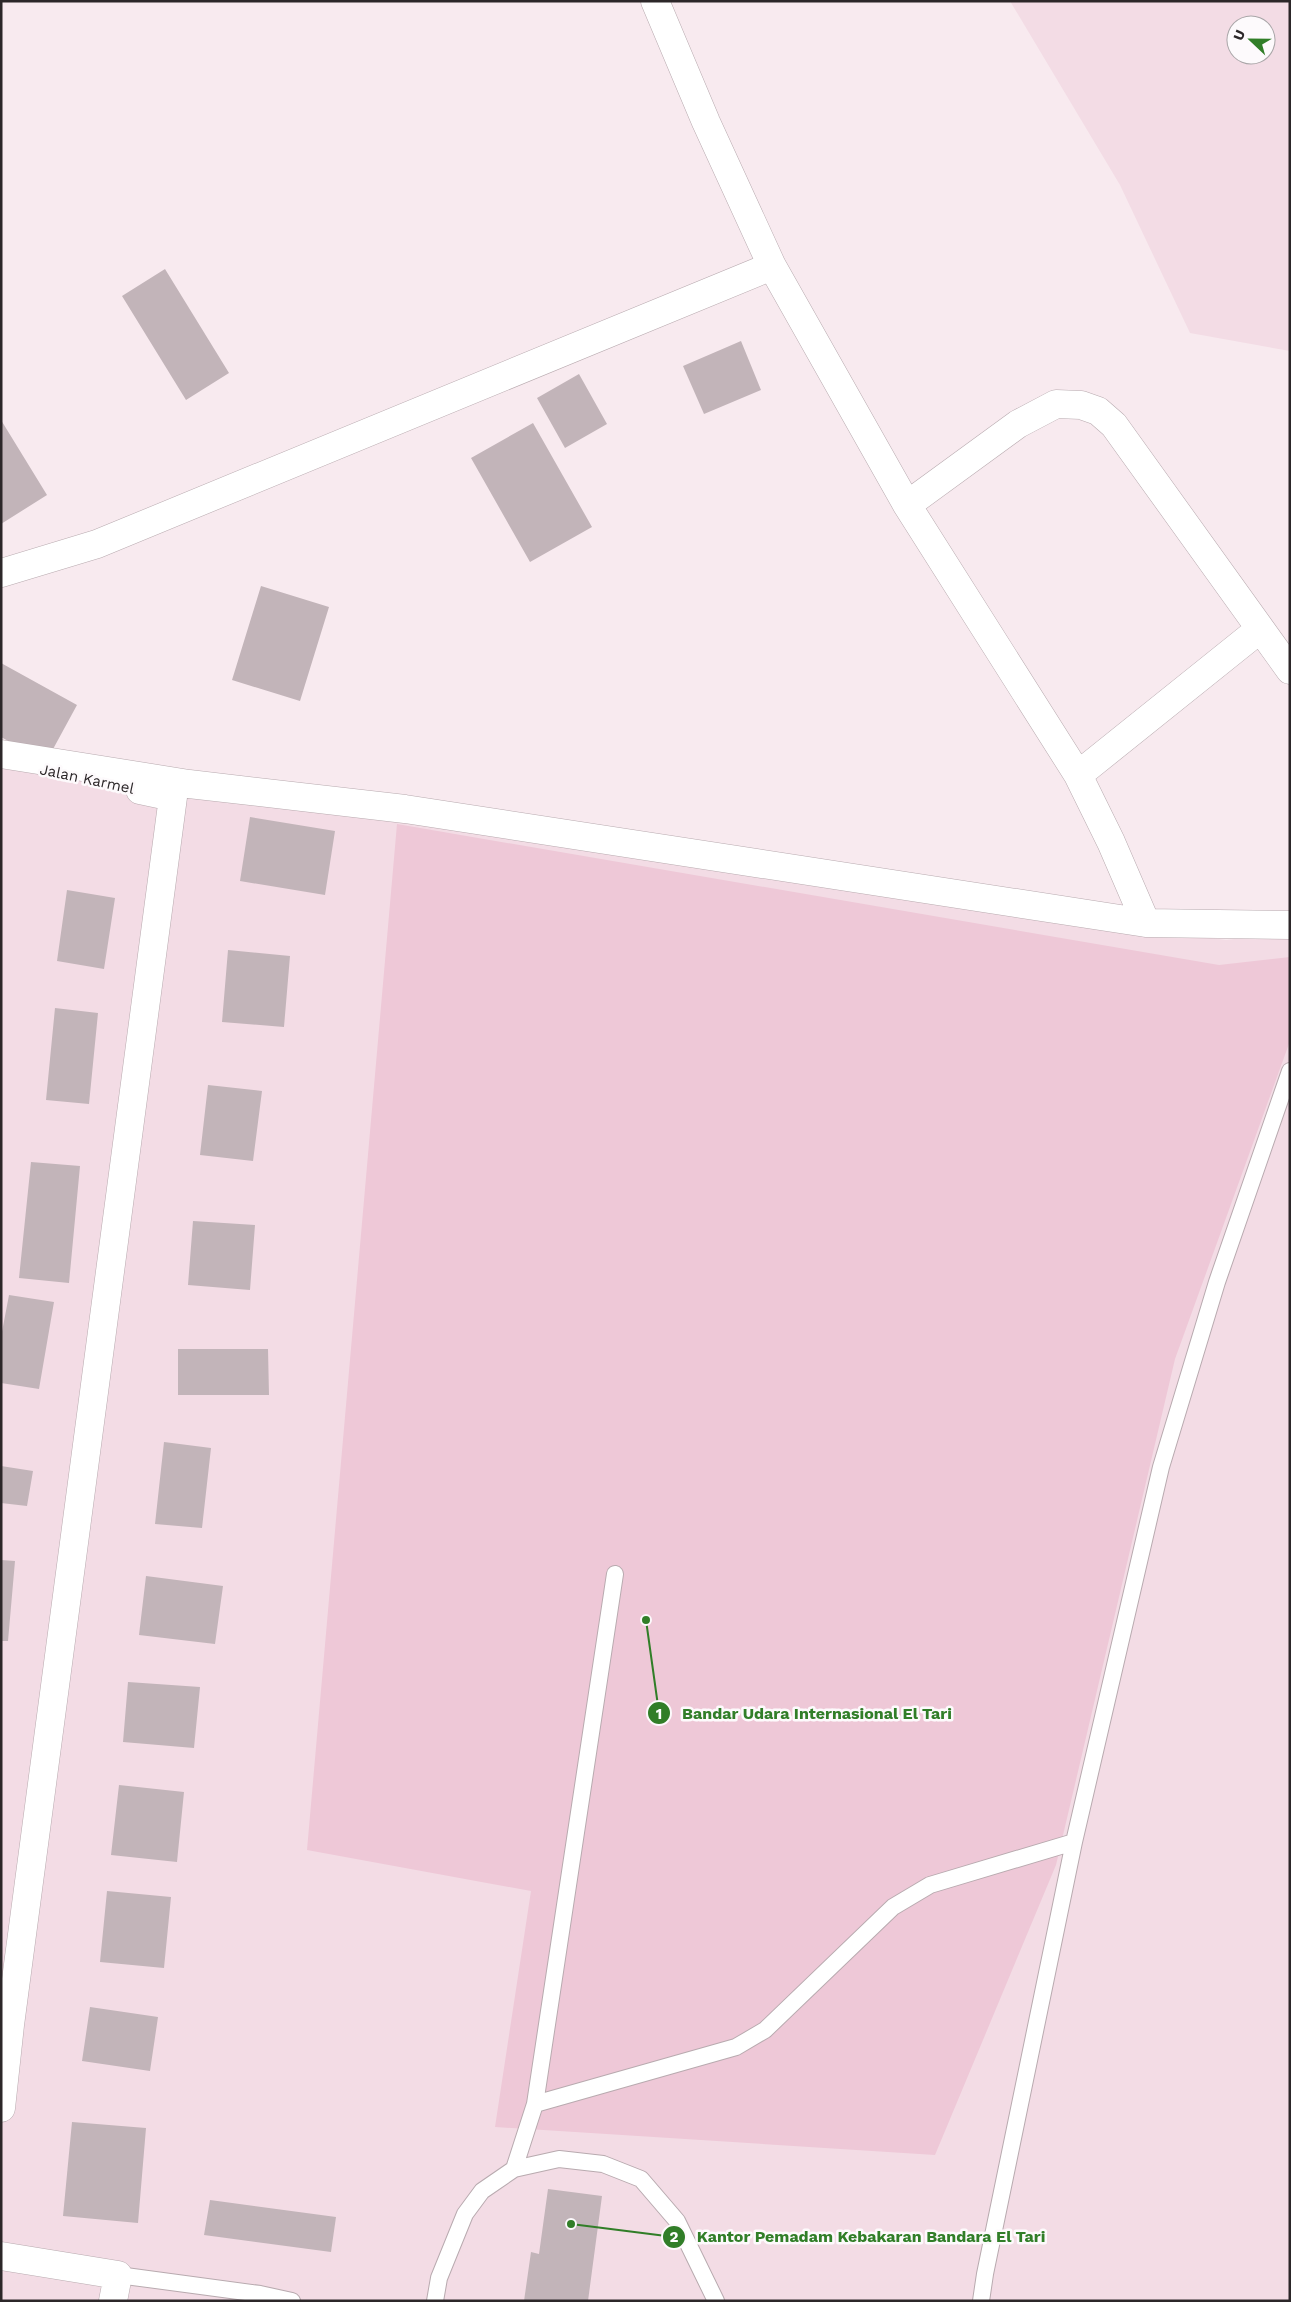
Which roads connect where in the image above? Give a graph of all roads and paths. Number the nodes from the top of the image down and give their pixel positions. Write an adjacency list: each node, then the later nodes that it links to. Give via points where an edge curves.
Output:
1 (655, 1): 2 (street)
2 (772, 266): 3 (street); 4 (street, via 97,544)
3 (907, 505): 5 (street, via 1018,424 1056,404 1098,411 1114,425); 9 (street)
4 (1, 573)
5 (1260, 629): 6 (street); 9 (street)
6 (1290, 670)
7 (1, 754): 10 (street, via 189,784 405,808)
8 (1, 762): 16 (street, Jalan Karmel, via 173,797)
9 (1078, 775): 10 (street)
10 (1146, 923): 11 (street)
11 (1290, 924)
12 (1290, 1072): 14 (lane, via 1217,1282 1161,1467)
13 (615, 1574): 15 (lane)
14 (1074, 1842): 15 (lane, via 930,1885 893,1907 765,2030 736,2047); 23 (lane)
15 (535, 2104): 17 (lane)
16 (1, 2108)
17 (514, 2168): 21 (lane, via 482,2191 465,2214 439,2278); 22 (lane, via 559,2159 603,2164 641,2179 678,2220)
18 (1, 2256): 19 (street)
19 (116, 2288): 20 (lane, via 260,2294)
20 (292, 2301)
21 (434, 2301)
22 (716, 2301)
23 (981, 2301)

